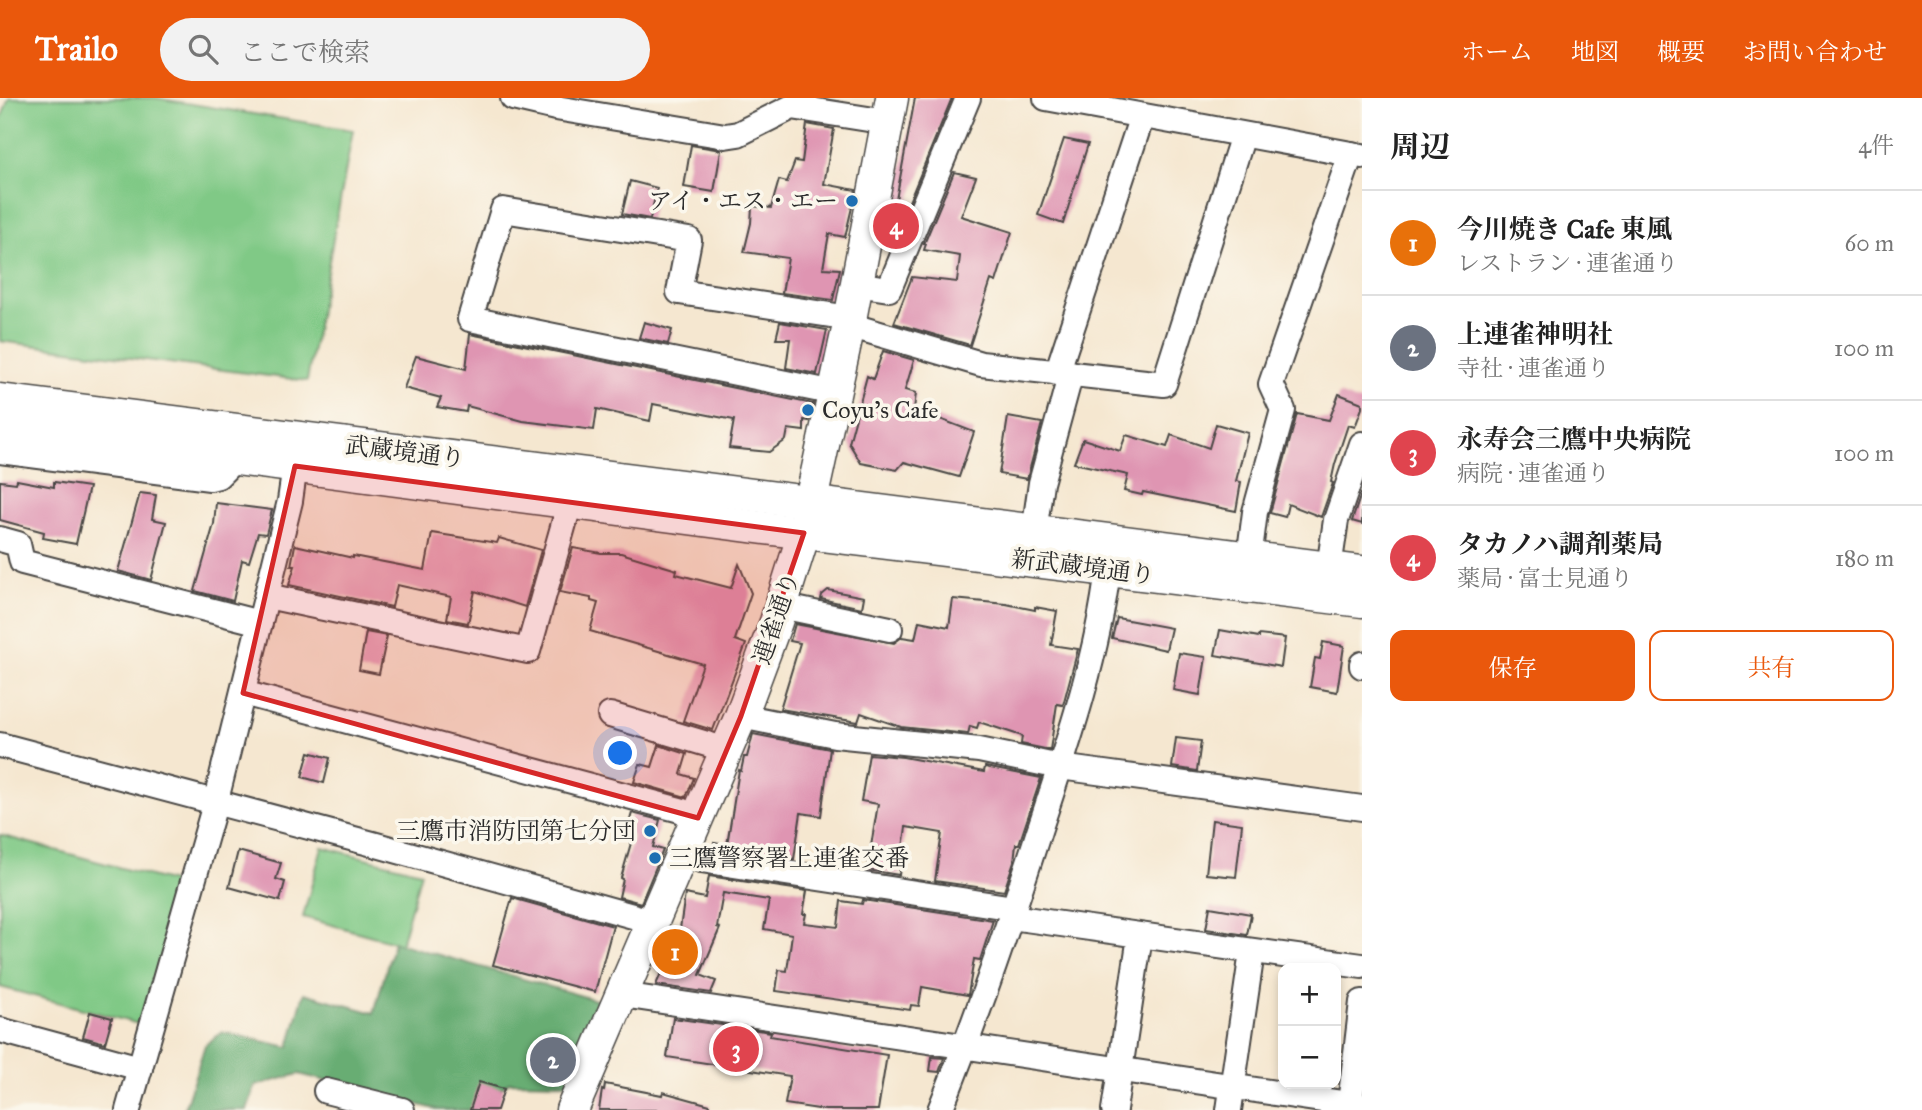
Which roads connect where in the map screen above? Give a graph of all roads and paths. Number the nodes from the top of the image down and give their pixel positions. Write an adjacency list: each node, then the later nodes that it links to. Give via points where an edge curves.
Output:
1 (513, 98): 4 (street, via 725,136 792,107)
2 (968, 98): 8 (street, via 889,289)
3 (1046, 98): 5 (street)
4 (890, 110): 8 (main road, 連雀通り)
5 (1142, 116): 6 (street); 10 (street)
6 (1243, 135): 7 (street); 10 (street, via 1164,384)
7 (1357, 155): 22 (street, via 1271,384 1283,410 1255,512)
8 (856, 284): 9 (main road, 連雀通り)
9 (849, 322): 10 (street, via 981,364); 11 (main road, 連雀通り); 11 (street, via 679,292 689,240 503,210 470,319)
10 (1064, 373): 20 (street)
11 (835, 393): 19 (main road, 連雀通り)
12 (0, 400): 19 (main road, 武蔵境通り)
13 (0, 428): 16 (main road, 武蔵境通り)
14 (1362, 444): 23 (street, via 1336,520)
15 (0, 451): 16 (street, via 211,478)
16 (235, 458): 17 (main road, 武蔵境通り)
17 (295, 467): 18 (main road, 武蔵境通り); 26 (street)
18 (570, 502): 19 (main road, 武蔵境通り); 26 (street, via 528,651)
19 (808, 518): 20 (main road, 新武蔵境通り); 24 (main road, 新武蔵境通り); 28 (main road, 連雀通り)
20 (1034, 532): 22 (main road, 新武蔵境通り)
21 (0, 539): 29 (street, via 18,544 22,562)
22 (1249, 559): 23 (main road, 新武蔵境通り)
23 (1329, 569): 25 (main road, 新武蔵境通り)
24 (1108, 570): 27 (main road, 新武蔵境通り); 36 (street, via 1102,617)
25 (1362, 572)
26 (267, 596): 29 (street)
27 (1362, 601)
28 (781, 606): 30 (street); 33 (main road, 連雀通り)
29 (260, 623): 31 (street)
30 (890, 629)
31 (243, 693): 37 (street); 39 (street)
32 (610, 715): 35 (street)
33 (741, 716): 35 (main road, 連雀通り); 36 (street, via 835,735 979,750)
34 (0, 745): 37 (street)
35 (727, 750): 39 (main road, 連雀通り)
36 (1060, 767): 38 (street); 41 (street)
37 (215, 804): 42 (street); 50 (street)
38 (1362, 808)
39 (698, 818): 40 (main road, 連雀通り)
40 (684, 853): 41 (street, via 701,860); 42 (main road, 連雀通り)
41 (1013, 912): 43 (street); 49 (street)
42 (652, 923): 46 (main road, 連雀通り)
43 (1140, 936): 44 (street); 51 (street)
44 (1252, 952): 45 (street); 53 (street)
45 (1362, 966)
46 (622, 995): 49 (street); 57 (main road, 連雀通り)
47 (1362, 1002): 54 (street)
48 (0, 1030): 50 (street)
49 (965, 1047): 51 (street); 58 (street)
50 (141, 1068): 55 (street)
51 (1119, 1071): 53 (street); 59 (street)
52 (326, 1091): 56 (street)
53 (1231, 1099): 54 (street)
54 (1356, 1105)
55 (128, 1110)
56 (402, 1110)
57 (572, 1110)
58 (940, 1110)
59 (1114, 1110)

